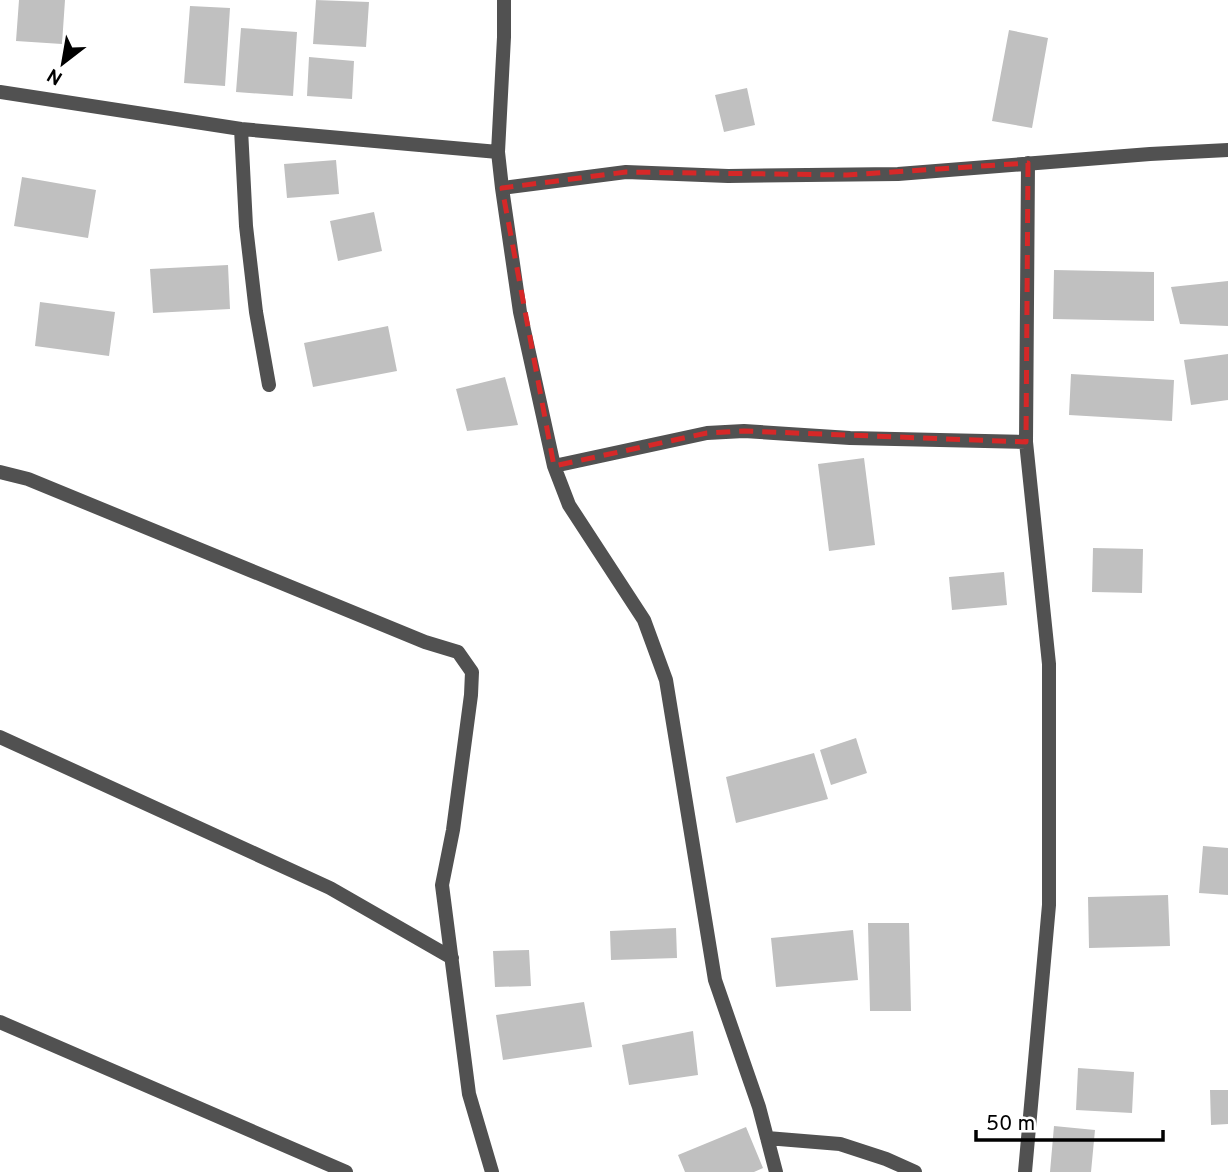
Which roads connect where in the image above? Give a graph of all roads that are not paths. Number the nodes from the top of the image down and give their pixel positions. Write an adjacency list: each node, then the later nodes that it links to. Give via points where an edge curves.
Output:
1 (504, 0): 5 (street)
2 (0, 92): 3 (street)
3 (241, 129): 5 (street); 8 (street, via 246,226)
4 (1228, 150): 6 (street)
5 (498, 152): 7 (street)
6 (1028, 163): 7 (street, via 898,174 626,172); 9 (street)
7 (502, 188): 10 (street, via 520,312)
8 (269, 385)
9 (1026, 442): 10 (street, via 744,431 707,433); 20 (street, via 1049,664 1049,905)
10 (554, 466): 15 (street, via 569,505 644,620 666,680 715,980)
11 (0, 472): 13 (street, via 28,479 458,652 472,672 442,885)
12 (0, 737): 13 (street, via 330,888)
13 (452, 958): 17 (street, via 469,1094)
14 (0, 1022): 16 (street)
15 (767, 1138): 18 (street); 19 (street, via 840,1144)
16 (346, 1172)
17 (492, 1172)
18 (776, 1172)
19 (915, 1172)
20 (1025, 1172)

